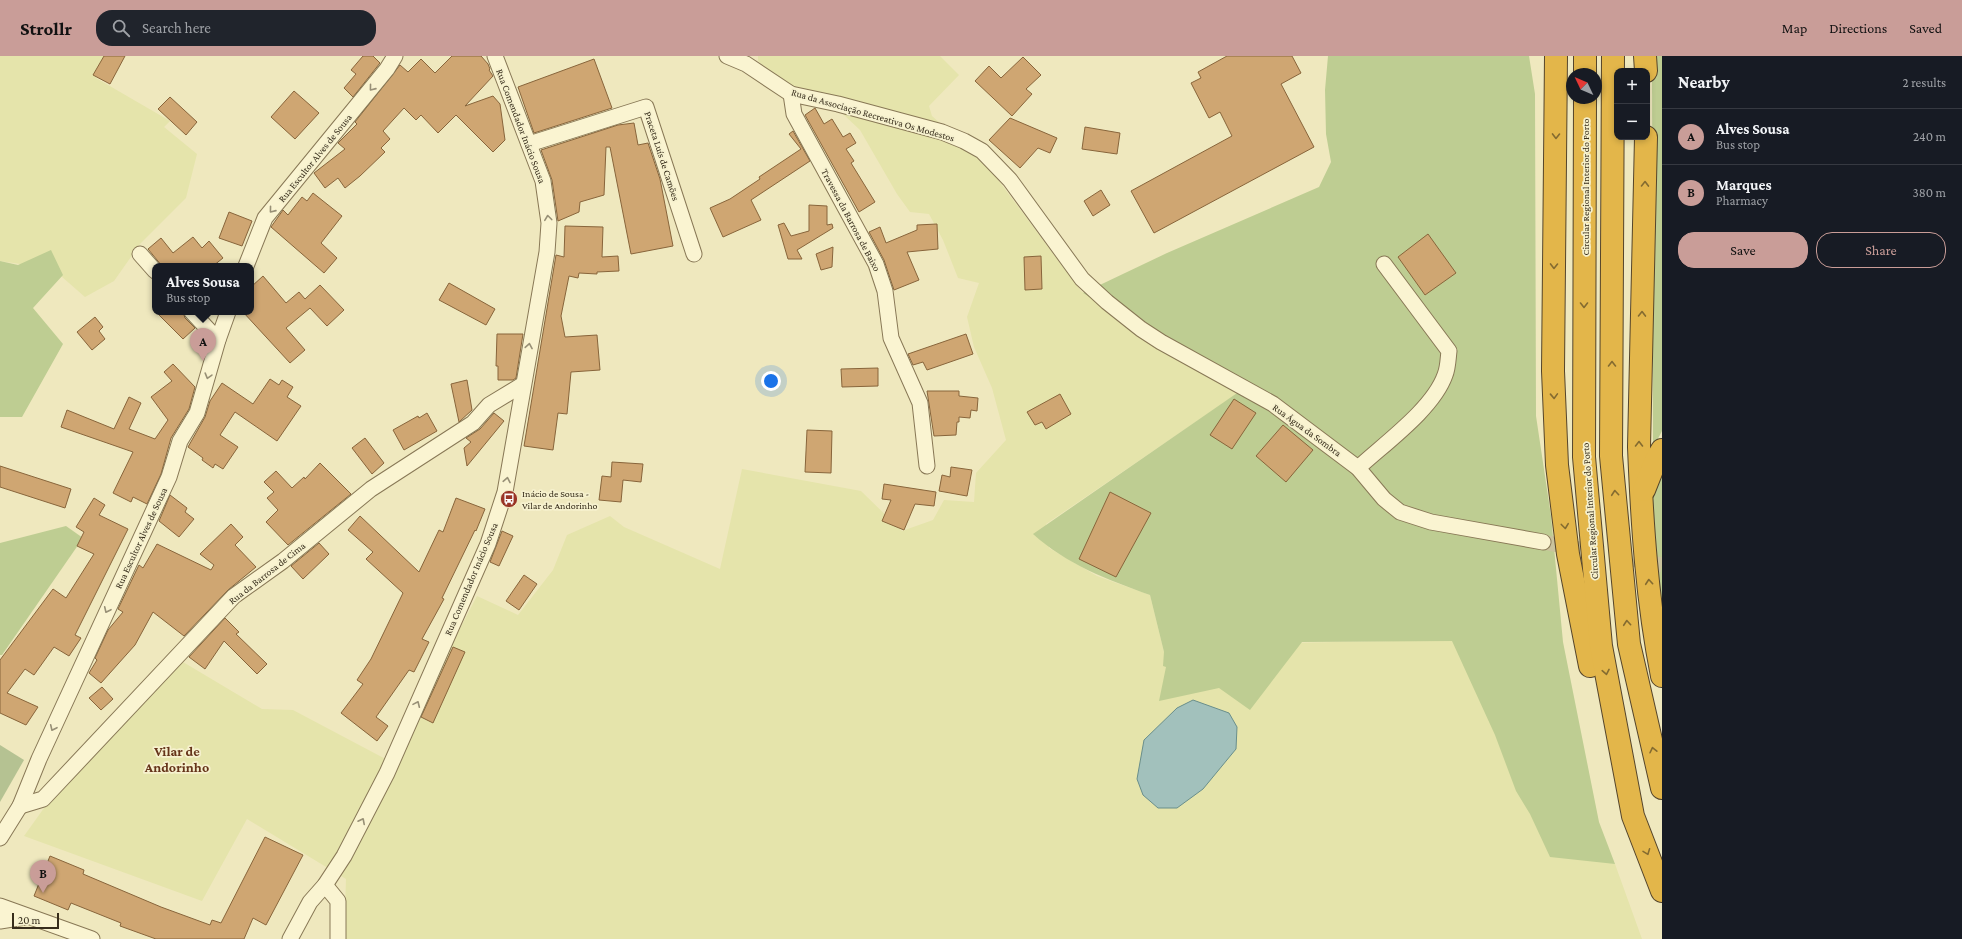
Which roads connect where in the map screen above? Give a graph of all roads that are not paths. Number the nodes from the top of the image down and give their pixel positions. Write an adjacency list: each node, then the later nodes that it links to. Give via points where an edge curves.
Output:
1 (394, 56): 18 (street, Rua Escultor Alves de Sousa, one-way to 18, via 387,69 265,218)
2 (495, 56): 15 (street, Rua Comendador Inácio Sousa)
3 (727, 56): 11 (street, Rua da Associação Recreativa Os Modestos, via 746,64)
4 (1547, 56): 12 (highway)
5 (1556, 56): 12 (highway)
6 (1585, 56): 9 (highway)
7 (1614, 56): 32 (highway, one-way to 7, via 1629,644 1611,456)
8 (1645, 56): 10 (highway)
9 (1585, 68)
10 (1646, 68)
11 (791, 94): 21 (street, Rua da Associação Recreativa Os Modestos, via 942,132 982,151 1010,180); 27 (street, Travessa da Barrosa de Baixo, via 794,114 876,264 885,291 891,338 920,403)
12 (1556, 97): 34 (highway, one-way to 34, via 1553,370 1557,465 1568,554 1614,781)
13 (1585, 104): 34 (highway, Circular Regional Interior do Porto, one-way to 34, via 1584,457 1601,646)
14 (1646, 140): 29 (highway, one-way to 14, via 1639,439)
15 (529, 144): 17 (street, Praceta Luís de Camões, via 646,107); 25 (street, Rua Comendador Inácio Sousa, one-way to 15, via 549,237 543,180)
16 (140, 254): 20 (street)
17 (694, 254)
18 (247, 263)
19 (1384, 264): 28 (street, via 1449,351 1446,374 1437,393)
20 (152, 268)
21 (1082, 279): 28 (street, Rua Água da Sombra, via 1141,329 1273,404)
22 (195, 315): 24 (street)
23 (227, 315): 24 (street, Rua Escultor Alves de Sousa)
24 (218, 340): 33 (street, Rua Escultor Alves de Sousa, one-way to 33, via 197,413 180,441 169,477 39,759)
25 (522, 384): 33 (street, Rua da Barrosa de Cima, via 489,405 473,423 371,489 283,561 234,596 43,799); 36 (street, Rua Comendador Inácio Sousa, one-way to 25, via 344,856 386,773 488,544 504,492)
26 (1662, 450): 29 (highway)
27 (927, 466)
28 (1358, 468): 30 (street, Rua Água da Sombra, via 1384,499 1400,512 1431,522)
29 (1641, 497): 31 (highway, one-way to 29, via 1654,636)
30 (1543, 542)
31 (1662, 676)
32 (1662, 788)
33 (20, 806): 35 (street, Rua Escultor Alves de Sousa)
34 (1634, 816): 37 (highway, Circular Regional Interior do Porto, one-way to 37)
35 (0, 838)
36 (325, 885): 42 (street, Rua Comendador Inácio Sousa, via 310,902); 43 (street, via 338,902)
37 (1662, 891)
38 (0, 906): 39 (street)
39 (28, 917): 40 (street); 41 (street)
40 (0, 921)
41 (92, 939)
42 (290, 939)
43 (338, 939)

